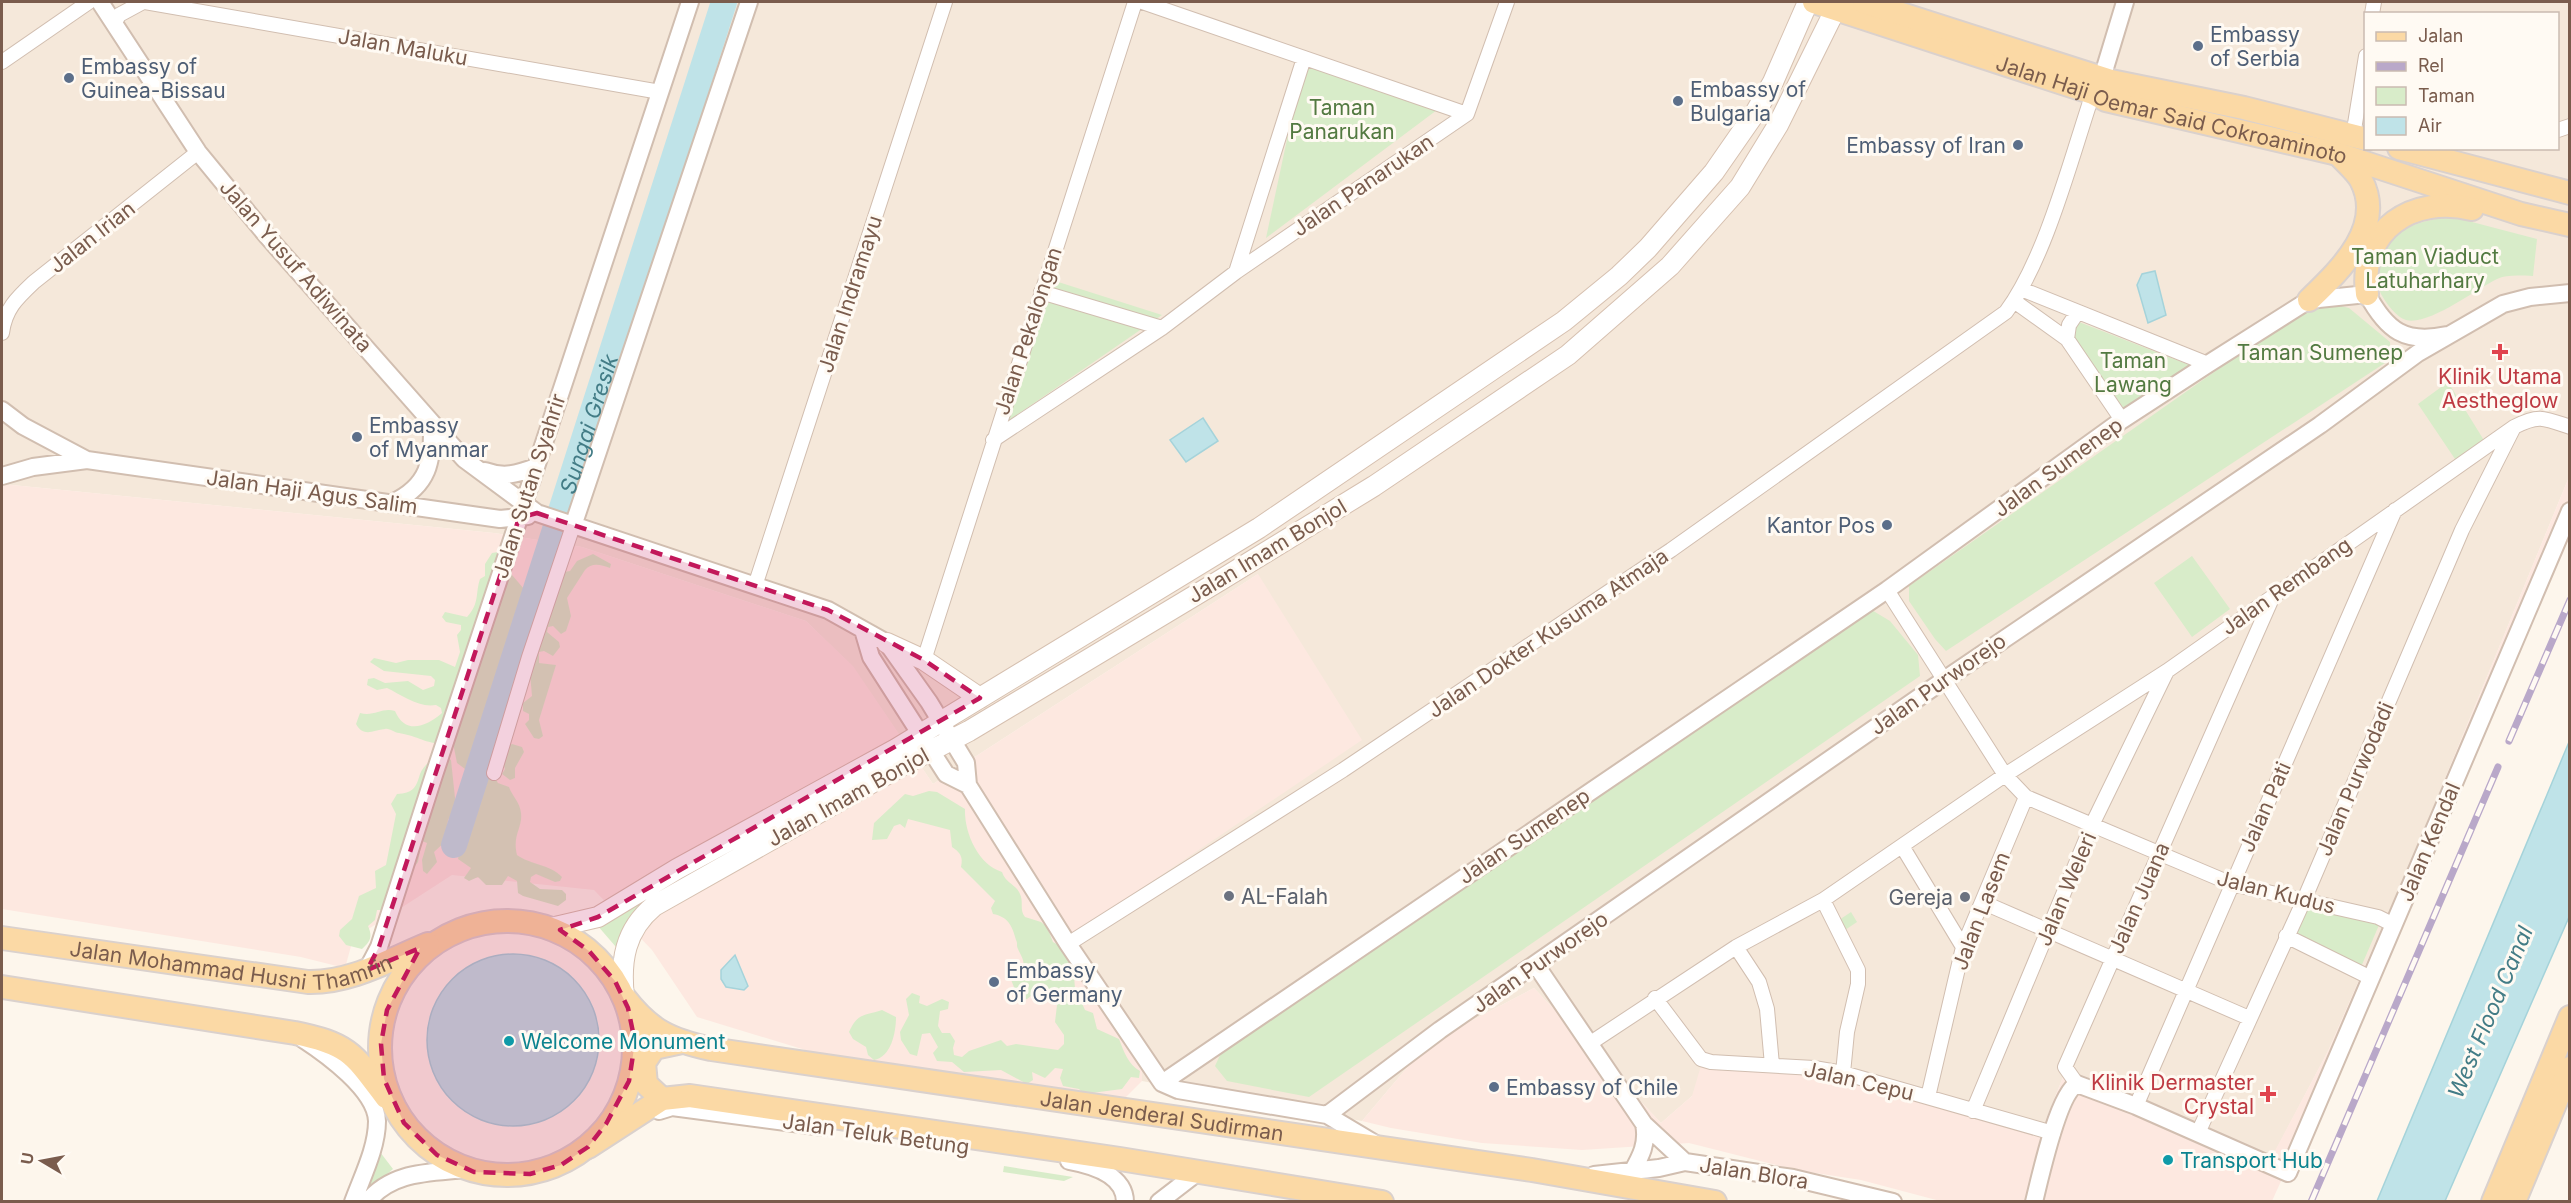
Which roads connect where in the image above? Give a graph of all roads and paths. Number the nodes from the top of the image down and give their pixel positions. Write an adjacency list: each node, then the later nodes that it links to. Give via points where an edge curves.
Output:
1 (89, 2): 17 (street)
2 (100, 2): 15 (street, Jalan Yusuf Adiwinata)
3 (144, 2): 15 (street, Jalan Maluku, via 118,15); 20 (street, Jalan Maluku)
4 (690, 2): 20 (street, Jalan Sutan Syahrir)
5 (749, 2): 55 (street)
6 (945, 2): 56 (street, Jalan Indramayu)
7 (1135, 2): 30 (street, Jalan Pekalongan)
8 (1142, 2): 16 (street)
9 (1507, 2): 21 (street)
10 (1808, 2): 64 (main road, Jalan Imam Bonjol, via 1773,82 1755,112 1690,202 1619,276 1564,321 1330,482)
11 (1814, 2): 14 (main road, Jalan Haji Oemar Said Cokroaminoto)
12 (1864, 2): 19 (main road, Jalan Haji Oemar Said Cokroaminoto)
13 (2125, 2): 19 (street, Jalan Dokter Kusuma Atmaja)
14 (1837, 6): 19 (main road, Jalan Haji Oemar Said Cokroaminoto); 66 (main road, Jalan Imam Bonjol, via 1778,125 1740,187 1670,266 1568,355 1374,486)
15 (114, 24): 24 (street, Jalan Yusuf Adiwinata)
16 (1304, 58): 21 (street); 29 (street)
17 (2, 62)
18 (2364, 79): 22 (street)
19 (2098, 86): 22 (main road, Jalan Haji Oemar Said Cokroaminoto, via 2244,108); 25 (main road, Jalan Haji Oemar Said Cokroaminoto, via 2106,100); 33 (street, Jalan Dokter Kusuma Atmaja, via 2044,238)
20 (660, 92): 48 (street, Jalan Sutan Syahrir)
21 (1467, 114): 29 (street, Jalan Panarukan)
22 (2359, 138)
23 (2406, 150): 26 (main road)
24 (198, 152): 37 (street, Jalan Irian, via 34,282 12,303 3,320); 43 (street, Jalan Yusuf Adiwinata)
25 (2338, 154): 27 (main road, Jalan Haji Oemar Said Cokroaminoto); 34 (main road, via 2360,178 2368,196 2366,223 2358,246)
26 (2570, 194)
27 (2525, 214): 28 (main road); 32 (main road, via 2490,213 2444,204 2408,213 2381,233 2369,256 2365,273)
28 (2570, 225)
29 (1236, 272): 36 (street, Jalan Panarukan)
30 (1041, 292): 36 (street); 46 (street, Jalan Pekalongan)
31 (2570, 293): 39 (street, via 2503,304 2447,335)
32 (2367, 294): 34 (street, Jalan Sumenep); 39 (street, via 2377,313)
33 (2017, 295): 35 (street); 38 (street); 85 (street, Jalan Dokter Kusuma Atmaja, via 2006,312 1671,550 1360,759)
34 (2309, 300): 40 (street, Jalan Sumenep)
35 (2077, 314): 38 (street, via 2069,325); 40 (street)
36 (1162, 328): 46 (street, Jalan Panarukan)
37 (2, 333)
38 (2067, 339): 42 (street)
39 (2416, 346): 63 (street, Jalan Purworejo, via 2320,425)
40 (2208, 364): 42 (street, Jalan Sumenep)
41 (2, 410): 47 (street, Jalan Haji Agus Salim, via 23,426)
42 (2122, 420): 57 (street, Jalan Sumenep)
43 (432, 423): 49 (street, Jalan Yusuf Adiwinata, via 454,450); 51 (street, via 432,450 426,473 409,495)
44 (2514, 427): 45 (street, Jalan Rembang, via 2533,417); 52 (street, Jalan Rembang); 77 (street, Jalan Purwodadi, via 2462,530)
45 (2570, 427)
46 (993, 440): 61 (street, Jalan Pekalongan)
47 (87, 460): 50 (street, Jalan Haji Agus Salim, via 33,467); 51 (street, Jalan Haji Agus Salim)
48 (536, 467): 49 (street, via 505,476); 53 (street, Jalan Sutan Syahrir)
49 (476, 468): 53 (street, Jalan Yusuf Adiwinata)
50 (2, 476)
51 (392, 503): 53 (street, Jalan Haji Agus Salim, via 500,519)
52 (2396, 508): 58 (street, Jalan Rembang); 75 (street, Jalan Pati)
53 (530, 512): 55 (street, Jalan Haji Agus Salim); 90 (street, Jalan Sutan Syahrir, via 380,947)
54 (2570, 512): 79 (street, Jalan Kendal)
55 (570, 525): 56 (street, Jalan Haji Agus Salim); 68 (street)
56 (755, 586): 59 (street, Jalan Haji Agus Salim, via 828,610)
57 (1887, 590): 63 (street); 104 (street, Jalan Sumenep)
58 (2274, 594): 62 (street, Jalan Rembang); 74 (street, Jalan Juana)
59 (863, 630): 60 (street, Jalan Haji Agus Salim); 67 (street, via 871,657)
60 (887, 643): 61 (main road); 65 (street, Jalan Haji Agus Salim)
61 (924, 660): 64 (main road)
62 (2167, 671): 69 (street, Jalan Rembang); 72 (street, Jalan Weleri)
63 (1944, 680): 69 (street, Jalan Kudus); 89 (street, Jalan Purworejo)
64 (980, 698): 65 (main road, Jalan Imam Bonjol)
65 (941, 722): 66 (street, Jalan Haji Agus Salim); 67 (main road, Jalan Imam Bonjol)
66 (952, 740): 67 (main road, Jalan Imam Bonjol); 70 (street, Jalan Haji Agus Salim, via 966,763)
67 (926, 742): 70 (street, via 946,774); 80 (main road, Jalan Imam Bonjol, via 676,869 598,917); 94 (main road, Jalan Imam Bonjol, via 641,916 624,953)
68 (494, 773)
69 (2006, 775): 71 (street, Jalan Kudus); 73 (street)
70 (968, 785): 85 (street)
71 (2026, 797): 72 (street, Jalan Kudus); 78 (street, Jalan Lasem)
72 (2092, 825): 74 (street, Jalan Kudus); 81 (street, Jalan Weleri)
73 (1902, 846): 76 (street); 87 (street)
74 (2159, 854): 75 (street, Jalan Kudus); 88 (street, Jalan Juana)
75 (2232, 884): 77 (street, Jalan Kudus); 93 (street, Jalan Pati)
76 (1823, 900): 86 (street); 103 (street, via 1858,970)
77 (2304, 900): 79 (street, Jalan Kudus, via 2378,917); 83 (street, Jalan Purwodadi)
78 (1982, 902): 81 (street); 87 (street, Jalan Lasem)
79 (2394, 925): 91 (street, Jalan Kendal)
80 (551, 928): 82 (main road, via 507,921); 94 (main road, via 596,957)
81 (2048, 931): 88 (street); 110 (street, Jalan Weleri)
82 (454, 933): 90 (main road, Jalan Mohammad Husni Thamrin); 109 (main road, via 420,956 403,978 387,1010 381,1062)
83 (2286, 936): 91 (street, Jalan Kudus); 97 (street, Jalan Purwodadi)
84 (2, 938): 90 (main road, Jalan Mohammad Husni Thamrin, via 308,982 328,982)
85 (1068, 944): 104 (street)
86 (1736, 947): 95 (street); 101 (street, via 1762,991)
87 (1963, 947): 106 (street, Jalan Lasem)
88 (2113, 959): 93 (street); 105 (street, Jalan Juana, via 2065,1067)
89 (1536, 965): 100 (street, Jalan Blora); 111 (street, Jalan Purworejo)
90 (367, 970)
91 (2372, 978): 115 (street, Jalan Kendal, via 2288,1173)
92 (2, 987): 98 (main road)
93 (2186, 990): 97 (street); 108 (street, Jalan Pati)
94 (624, 997): 99 (main road, Jalan Jenderal Sudirman, via 644,1021); 116 (main road, via 633,1023 634,1062 616,1107)
95 (1655, 999): 100 (street); 101 (street, Jalan Cepu, via 1701,1059)
96 (2570, 1017): 131 (main road)
97 (2249, 1018): 115 (street, Jalan Purwodadi)
98 (295, 1033): 109 (main road, via 346,1049); 124 (street, via 342,1067 376,1114 371,1149)
99 (682, 1042): 107 (main road, via 654,1048 644,1063 646,1084); 117 (main road, Jalan Jenderal Sudirman)
100 (1589, 1044): 112 (street, Jalan Blora)
101 (1772, 1065): 103 (street, Jalan Cepu)
102 (2570, 1068): 132 (main road)
103 (1843, 1073): 106 (street, Jalan Cepu)
104 (1162, 1083): 111 (street, via 1178,1090)
105 (2077, 1084): 108 (street); 114 (street, via 2066,1098)
106 (1928, 1097): 110 (street, Jalan Cepu)
107 (662, 1099): 113 (main road); 120 (main road, via 690,1096 730,1101)
108 (2136, 1106): 115 (street)
109 (396, 1110): 119 (main road, via 424,1145)
110 (1973, 1111): 114 (street, Jalan Cepu)
111 (1326, 1115): 117 (street)
112 (1644, 1124): 118 (street, Jalan Blora); 121 (street, via 1644,1148)
113 (612, 1131): 116 (main road); 126 (street, Jalan Teluk Betung, via 672,1107 986,1148 1084,1164 1119,1183)
114 (2053, 1133): 130 (street)
115 (2198, 1133)
116 (588, 1147): 119 (main road, via 561,1165 530,1174 504,1175)
117 (1382, 1148): 122 (main road, Jalan Jenderal Sudirman)
118 (1685, 1162): 121 (street, Jalan Blora); 129 (street, Jalan Blora, via 1793,1178)
119 (466, 1169): 125 (street, via 409,1174 385,1184)
120 (1198, 1172): 123 (main road); 127 (street)
121 (1632, 1172): 122 (street, Jalan Blora)
122 (1575, 1176): 128 (main road, Jalan Jenderal Sudirman)
123 (1378, 1201)
124 (353, 1202)
125 (367, 1202)
126 (1125, 1202)
127 (1158, 1202)
128 (1715, 1202)
129 (1893, 1202)
130 (2034, 1202)
131 (2493, 1202)
132 (2514, 1202)

